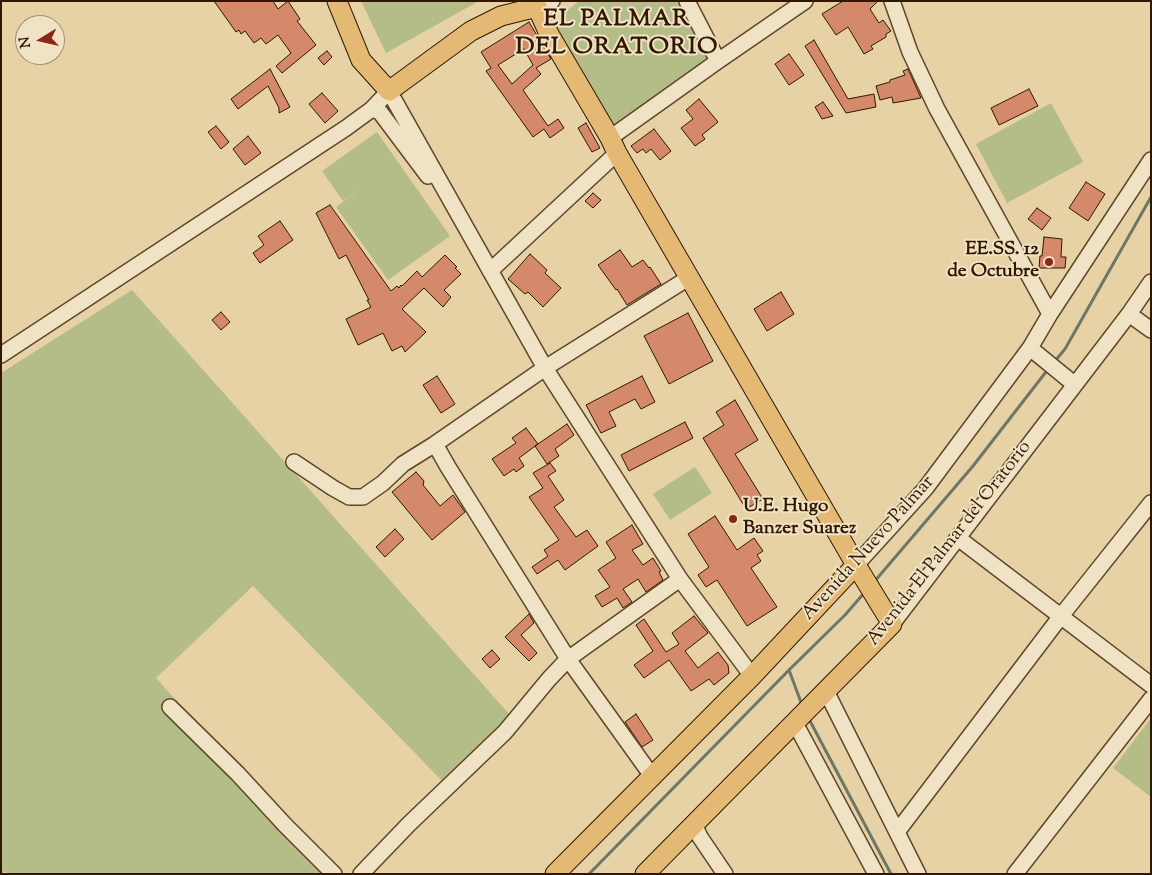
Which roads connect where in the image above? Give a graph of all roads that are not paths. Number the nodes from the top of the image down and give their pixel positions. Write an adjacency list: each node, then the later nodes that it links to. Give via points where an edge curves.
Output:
1 (337, 1): 7 (main road, via 361,60)
2 (687, 1): 6 (street)
3 (805, 1): 6 (street)
4 (892, 1): 15 (street, via 910,52 937,109)
5 (542, 3): 7 (main road, via 500,16 471,32); 9 (main road, via 549,34)
6 (718, 61): 9 (street)
7 (389, 91): 8 (street); 11 (street)
8 (372, 109): 11 (street, via 380,112); 19 (street)
9 (614, 145): 12 (street); 13 (main road)
10 (1151, 160): 15 (street, Avenida Nuevo Palmar)
11 (465, 226): 12 (street)
12 (490, 272): 20 (street)
13 (690, 277): 20 (street); 26 (main road)
14 (1151, 282): 16 (street, Avenida El Palmar del Oratorio)
15 (1050, 314): 18 (street, Avenida Nuevo Palmar)
16 (1129, 314): 17 (street); 21 (street, Avenida El Palmar del Oratorio)
17 (1151, 330)
18 (1034, 351): 21 (street); 26 (street, Avenida Nuevo Palmar)
19 (1, 355)
20 (545, 368): 22 (street); 27 (street)
21 (1070, 380): 25 (street, Avenida El Palmar del Oratorio)
22 (435, 444): 23 (street, via 403,464 363,497 349,497); 30 (street)
23 (294, 462)
24 (1151, 503): 28 (street)
25 (958, 538): 28 (street); 29 (street, Avenida El Palmar del Oratorio)
26 (860, 571): 29 (main road); 31 (main road, Avenida Nuevo Palmar)
27 (680, 579): 30 (street); 31 (street)
28 (1061, 616): 32 (street); 39 (street)
29 (892, 624): 33 (main road, Avenida El Palmar del Oratorio)
30 (568, 659): 37 (street); 41 (street, via 506,732)
31 (752, 676): 37 (main road, Avenida Nuevo Palmar)
32 (1151, 685)
33 (826, 691): 36 (main road, Avenida El Palmar del Oratorio); 39 (street)
34 (1151, 699): 47 (street)
35 (170, 707): 40 (street)
36 (795, 723): 38 (main road, Avenida El Palmar del Oratorio); 45 (street)
37 (652, 776): 42 (main road, Avenida Nuevo Palmar)
38 (694, 824): 43 (main road, Avenida El Palmar del Oratorio); 44 (street)
39 (897, 832): 46 (street)
40 (334, 874)
41 (361, 874)
42 (555, 874)
43 (645, 874)
44 (725, 874)
45 (876, 874)
46 (918, 874)
47 (1015, 874)

